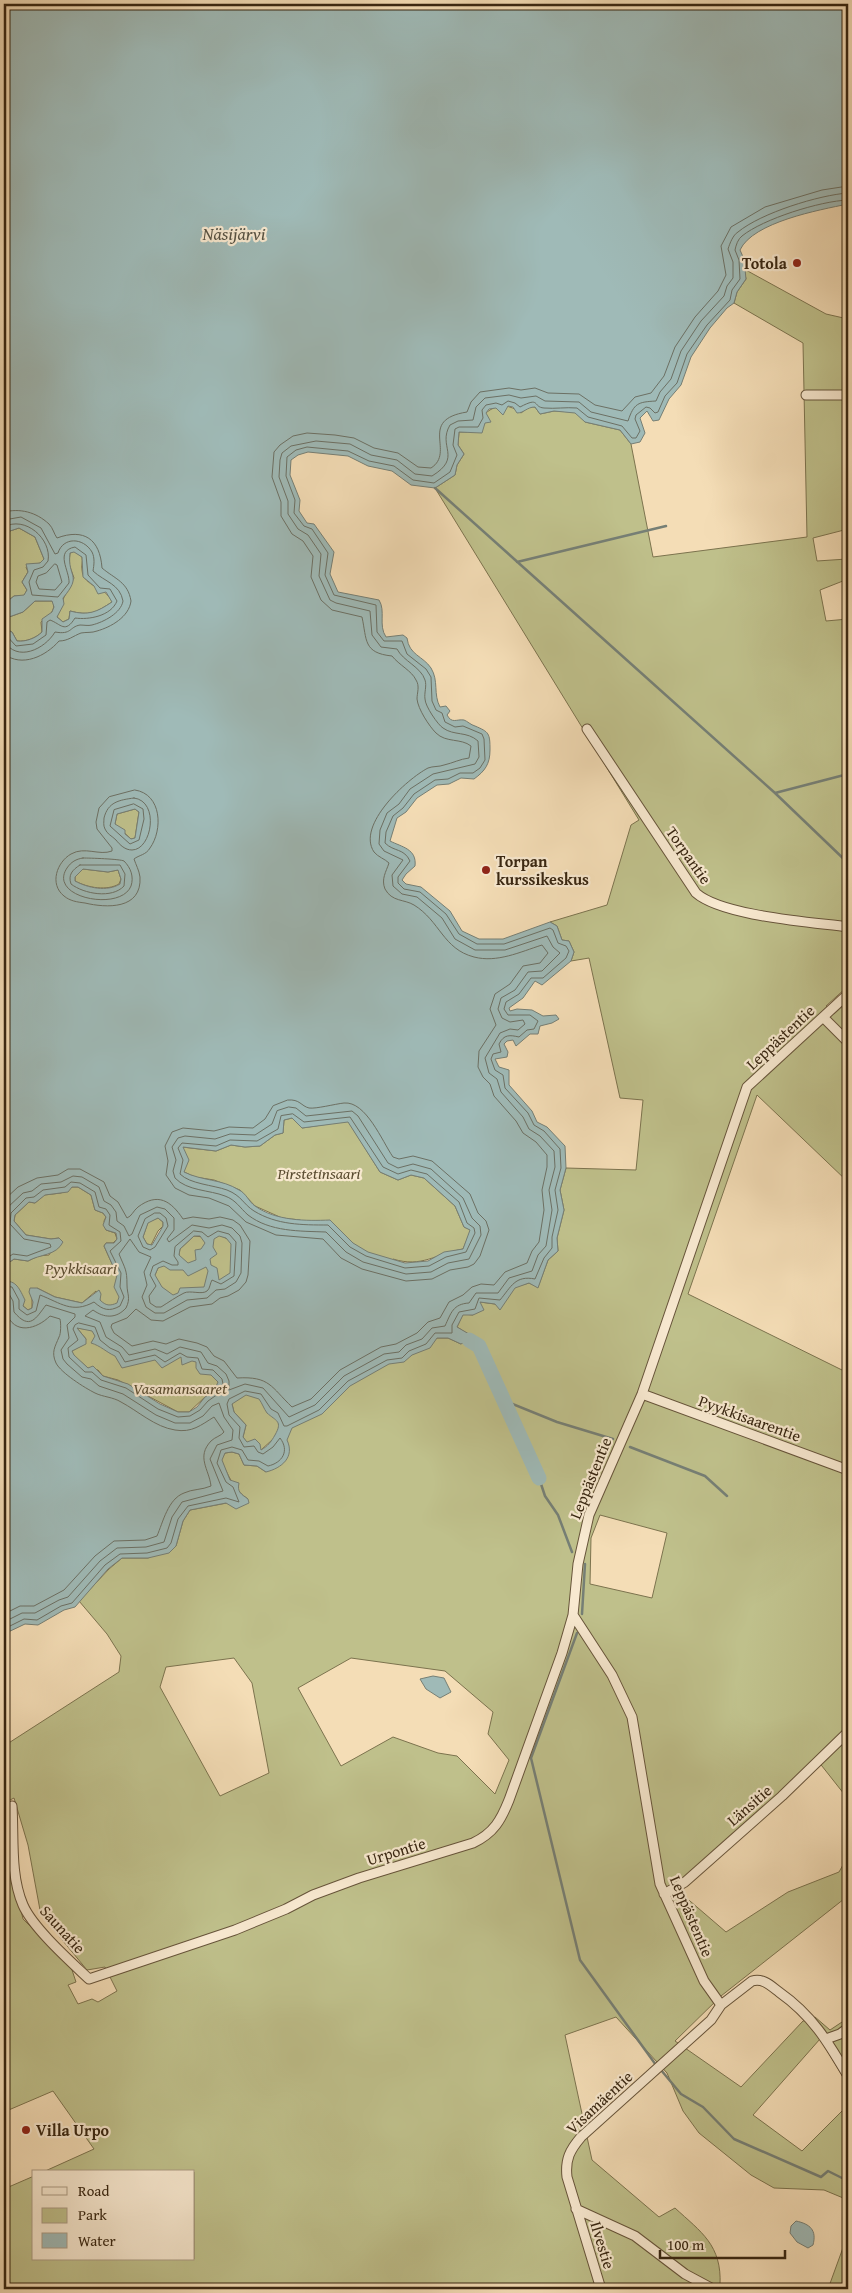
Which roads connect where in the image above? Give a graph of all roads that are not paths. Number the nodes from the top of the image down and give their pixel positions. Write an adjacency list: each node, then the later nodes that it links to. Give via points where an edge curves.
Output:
1 (806, 395): 2 (street)
2 (848, 395)
3 (587, 729): 4 (street, Torpantie, via 703,899 731,910)
4 (848, 927)
5 (848, 994): 6 (street, Leppästentie)
6 (823, 1018): 7 (street); 8 (street, Leppästentie, via 747,1087)
7 (848, 1042)
8 (642, 1394): 9 (street, Pyykkisaarentie); 10 (street, Leppästentie, via 589,1515 578,1564)
9 (848, 1470)
10 (573, 1615): 13 (street, Leppästentie, via 612,1675 632,1717); 14 (street, Urpontie, via 509,1800 501,1820 485,1837 313,1895 235,1930)
11 (848, 1732): 13 (street, Länsitie, via 685,1882)
12 (12, 1806): 14 (street, Saunatie, via 16,1876 24,1906 32,1920)
13 (664, 1894): 15 (street, Leppästentie, via 704,1981)
14 (89, 1979)
15 (721, 2005): 17 (street, Visamäentie, via 752,1981 765,1981 800,2007); 19 (street, Visamäentie, via 711,2020 570,2150 567,2177)
16 (848, 2028): 17 (street)
17 (826, 2039): 18 (street, Visamäentie)
18 (848, 2076)
19 (576, 2209): 20 (street, Ilvestie); 21 (street, via 635,2236 685,2274)
20 (601, 2289)
21 (713, 2289)

